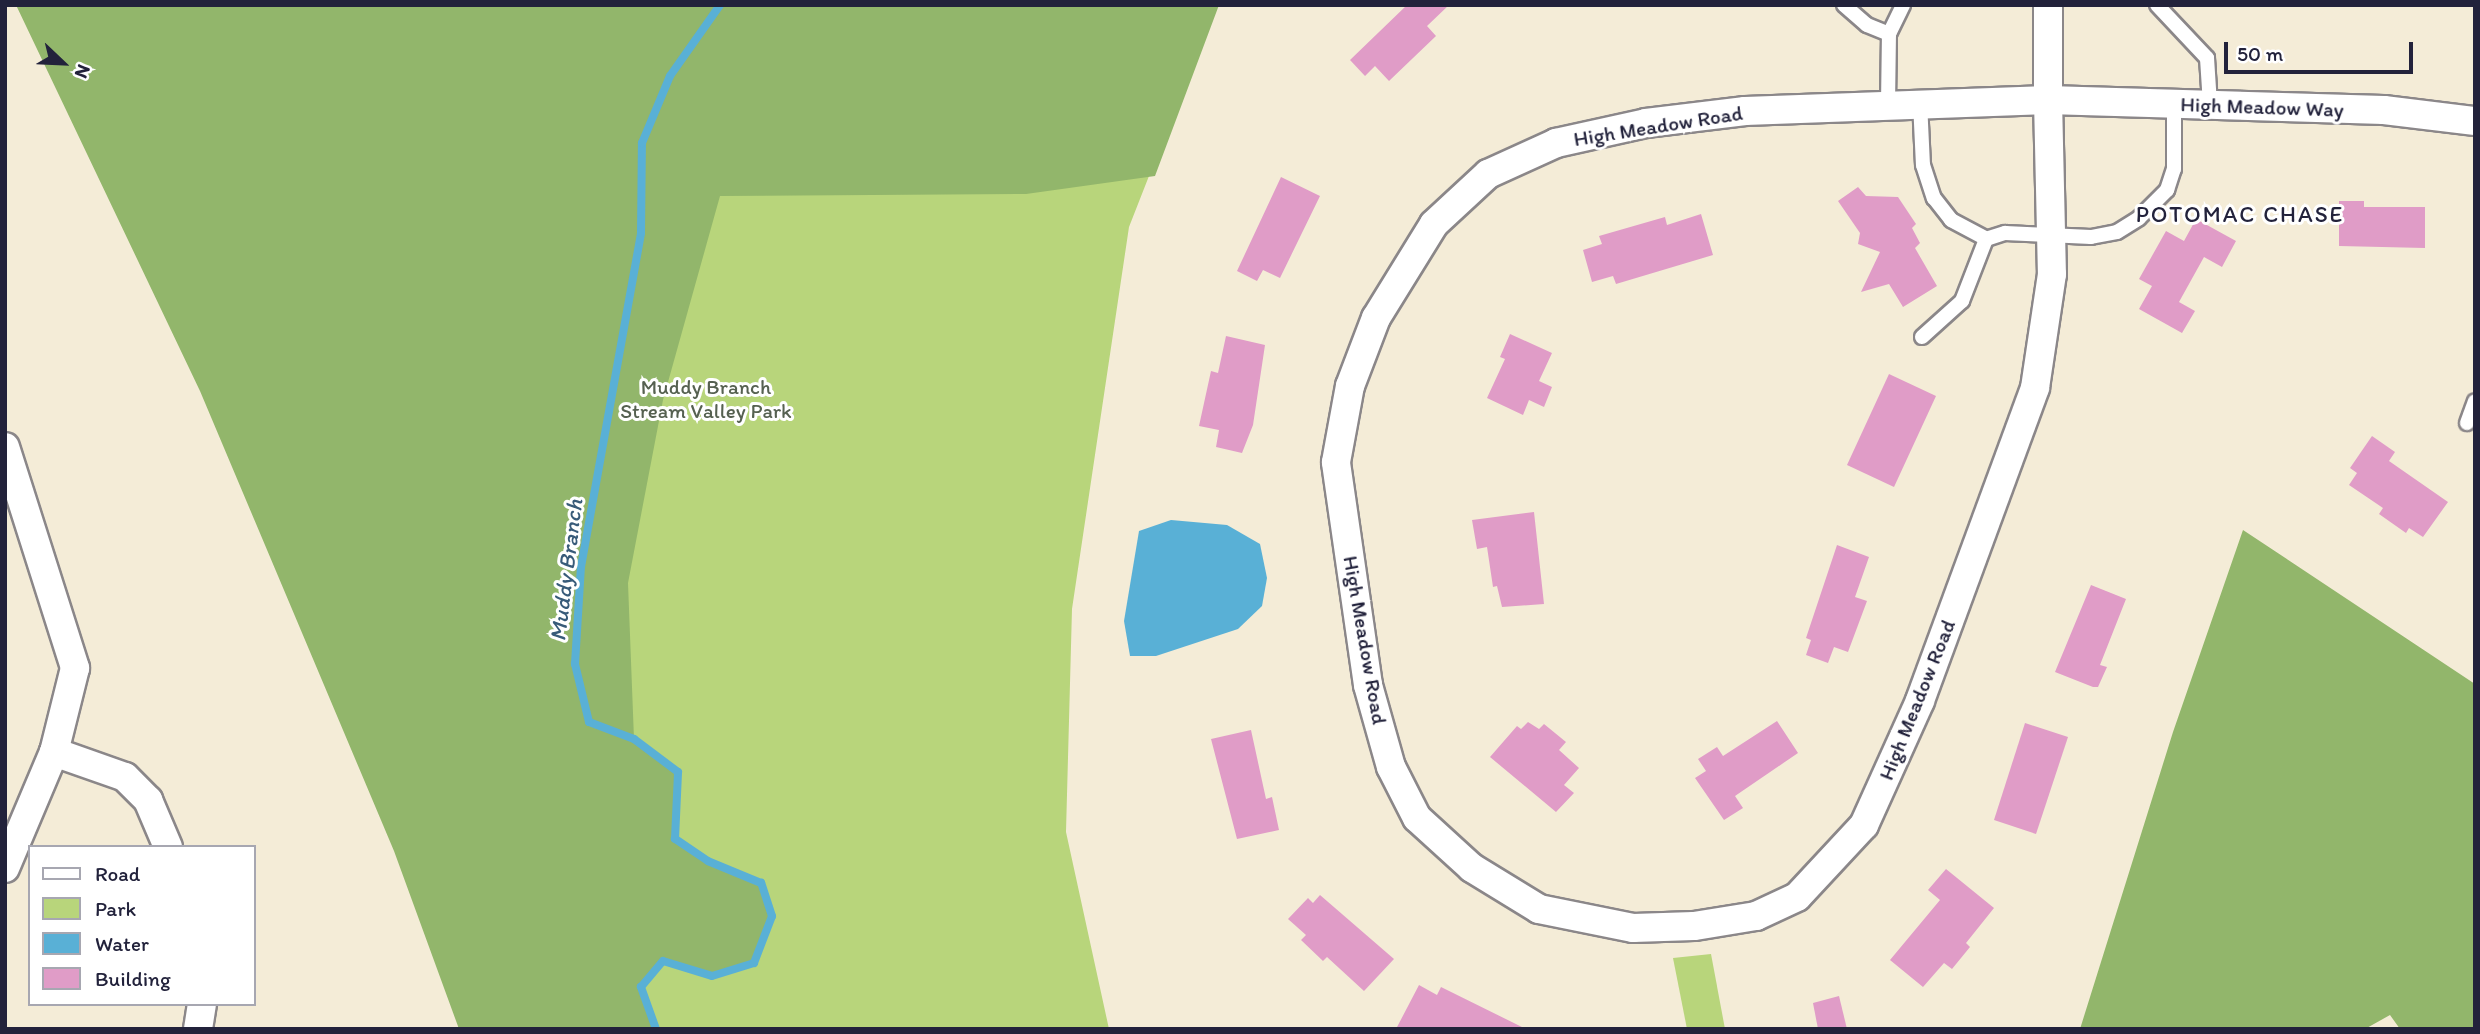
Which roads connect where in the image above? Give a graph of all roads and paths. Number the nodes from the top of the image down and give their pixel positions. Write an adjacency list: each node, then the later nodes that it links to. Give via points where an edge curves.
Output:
1 (1844, 5): 5 (lane, via 1867,24)
2 (1903, 5): 5 (lane)
3 (2048, 5): 6 (street, High Meadow Road)
4 (2157, 5): 10 (lane, via 2207,58)
5 (1889, 34): 8 (lane)
6 (2048, 100): 7 (street, High Meadow Road); 9 (street, High Meadow Way); 12 (street, High Meadow Road)
7 (1920, 102): 8 (street, High Meadow Road); 13 (lane, via 1923,165 1934,198 1951,220)
8 (1888, 104): 12 (street, High Meadow Road, via 1745,110 1646,123 1556,143 1488,174 1434,224 1376,318 1350,386 1336,462 1368,685 1391,767 1417,818 1472,868 1539,909 1633,928 1695,926 1756,916 1797,897 1864,825 1920,701 2035,388 2052,274)
9 (2174, 104): 10 (street, High Meadow Way); 12 (lane, via 2174,169 2156,202 2117,232)
10 (2210, 105): 11 (street, High Meadow Way, via 2384,110)
11 (2475, 121)
12 (2051, 235): 13 (lane, via 2005,233)
13 (1986, 239): 14 (lane, via 1962,301)
14 (1922, 337)
15 (2475, 401): 16 (lane)
16 (2467, 423)
17 (5, 447): 18 (street, via 75,668)
18 (54, 752): 19 (street, via 125,776 148,800); 20 (street)
19 (167, 845)
20 (5, 868)
21 (202, 1006): 22 (street)
22 (198, 1029)

